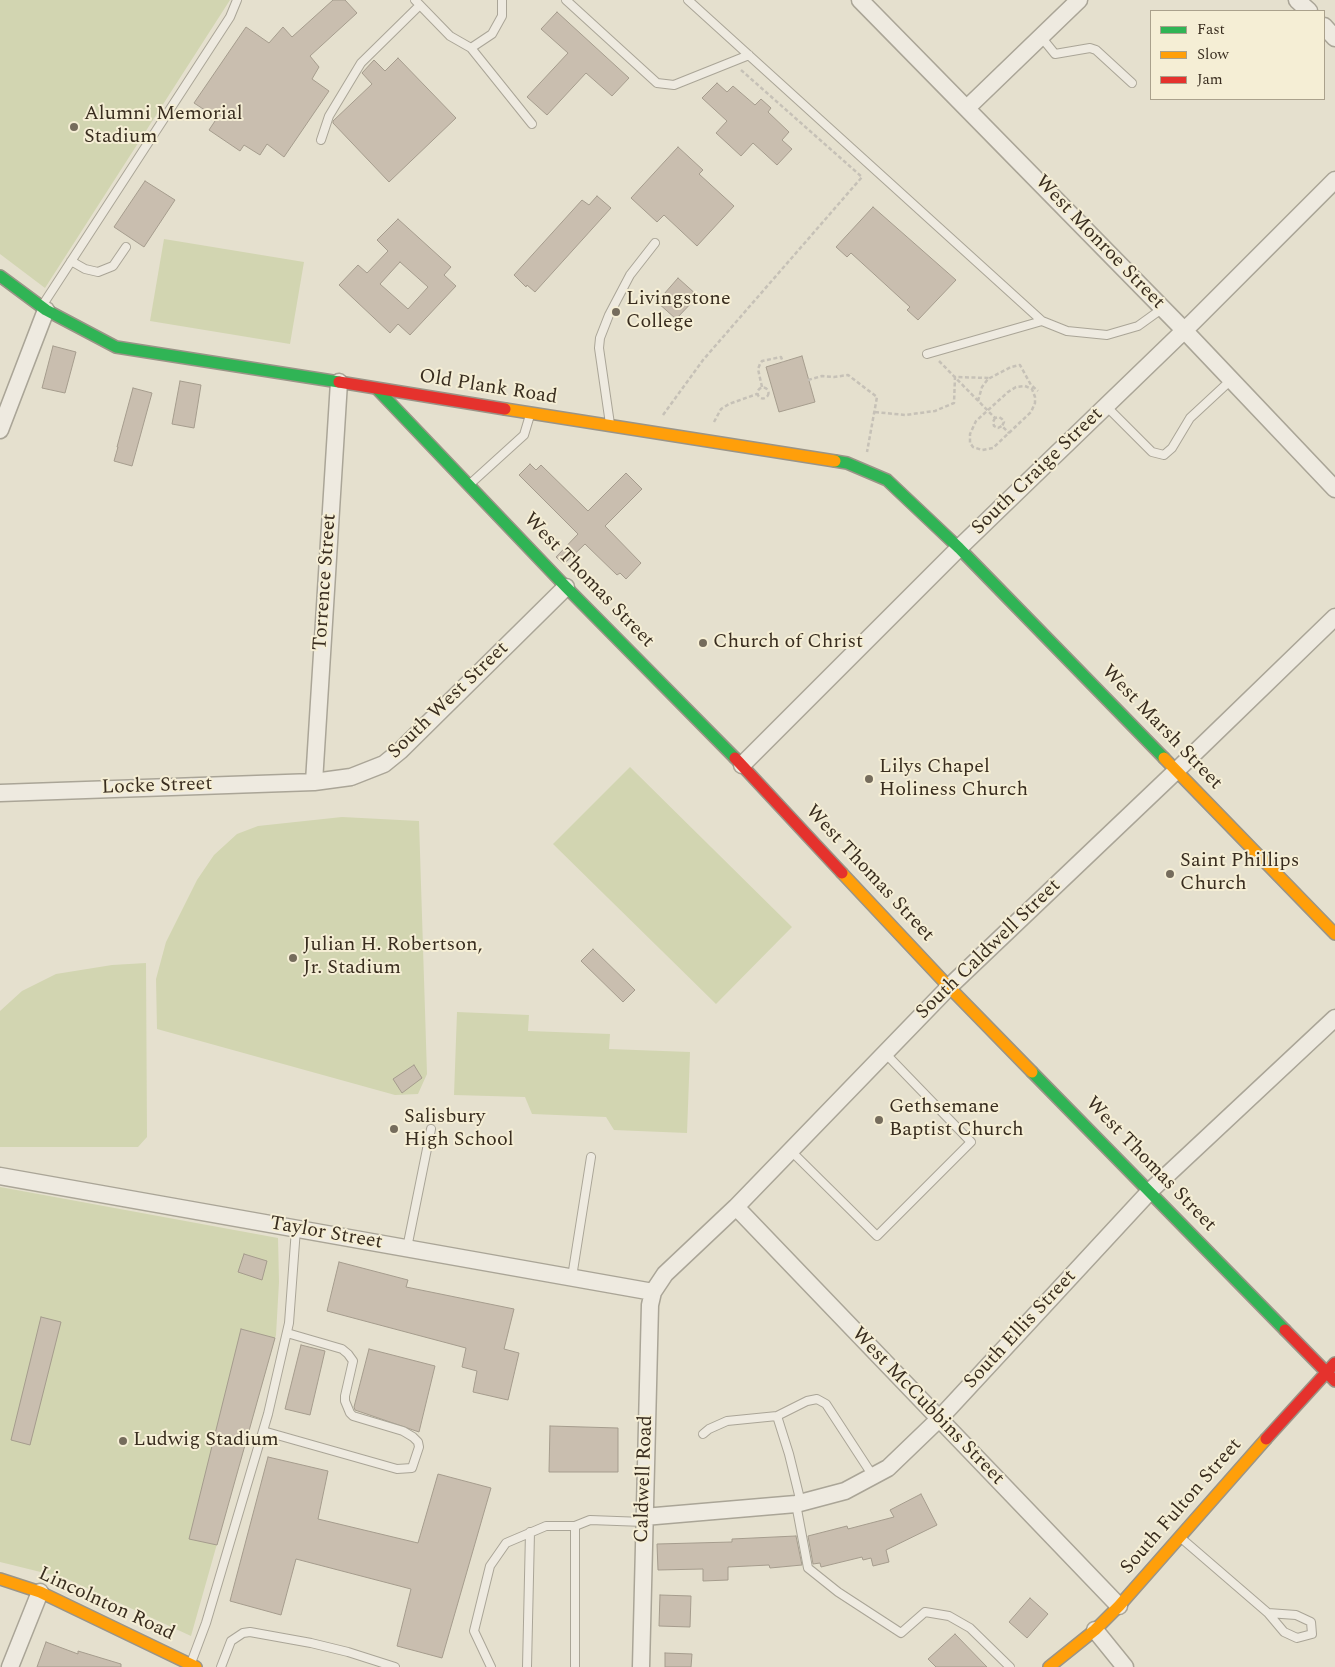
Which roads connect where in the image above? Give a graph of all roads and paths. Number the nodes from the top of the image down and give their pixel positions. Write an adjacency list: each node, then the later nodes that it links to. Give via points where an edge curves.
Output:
1 (236, 0): 23 (lane, via 230,17)
2 (502, 0): 13 (lane, via 502,16 492,34)
3 (566, 0): 14 (lane, via 657,83 674,85)
4 (688, 0): 14 (lane)
5 (860, 0): 17 (street, West Monroe Street)
6 (1080, 0): 11 (street)
7 (1297, 0): 9 (street)
8 (417, 3): 13 (lane, via 450,36); 19 (lane, via 361,62 329,116)
9 (1308, 10)
10 (1325, 27): 12 (street)
11 (1042, 38): 16 (lane, via 1055,54 1090,48 1096,50); 17 (street)
12 (1335, 38)
13 (471, 48): 18 (lane)
14 (749, 55): 27 (lane)
15 (740, 69): 46 (path, via 862,177 703,360)
16 (1132, 83)
17 (967, 108): 26 (street, West Monroe Street)
18 (532, 124)
19 (321, 140)
20 (1335, 180): 28 (street, South Craige Street)
21 (655, 243): 51 (lane, via 627,282 600,338)
22 (126, 247): 23 (lane, via 113,266 98,272)
23 (71, 261): 25 (lane)
24 (0, 276): 25 (street, Old Plank Road)
25 (44, 308): 35 (street, Old Plank Road, via 116,347); 53 (street)
26 (1163, 308): 27 (lane, via 1138,326 1107,335 1067,331); 28 (street, West Monroe Street)
27 (1042, 322): 29 (lane)
28 (1184, 330): 34 (street, West Monroe Street); 42 (street, South Craige Street)
29 (929, 354): 31 (path)
30 (782, 362): 36 (path, via 781,357 760,364)
31 (955, 377): 32 (path); 41 (path); 44 (path, via 954,402 944,408 905,415)
32 (990, 378): 37 (path, via 1020,365); 41 (path, via 982,387)
33 (808, 380): 44 (path, via 822,376 850,376 877,398)
34 (1231, 380): 42 (lane, via 1190,418 1172,448 1164,455 1152,452); 57 (street, West Monroe Street)
35 (339, 382): 38 (street, Old Plank Road); 63 (street, Torrence Street)
36 (762, 387): 40 (path); 40 (path, via 768,390 768,396 763,398)
37 (1033, 388): 39 (path); 43 (path, via 1016,387); 54 (path, via 1034,408)
38 (378, 390): 45 (street, Old Plank Road); 56 (street, West Thomas Street)
39 (1038, 391)
40 (757, 394): 50 (path, via 721,409 714,422)
41 (978, 402): 43 (path)
42 (1106, 406): 58 (street, South Craige Street)
43 (987, 411): 48 (path); 54 (path, via 972,429 969,439 973,447 989,449)
44 (875, 412): 55 (path)
45 (531, 413): 51 (street, Old Plank Road); 56 (lane, via 524,436)
46 (663, 414): 47 (path); 49 (path)
47 (672, 416)
48 (995, 418): 52 (path, via 1002,419); 52 (path, via 995,427)
49 (659, 420)
50 (706, 421)
51 (610, 426): 55 (street, Old Plank Road, via 847,462)
52 (1002, 426): 54 (path)
53 (0, 430)
54 (1009, 433)
55 (863, 470): 58 (street, Old Plank Road, via 887,480)
56 (469, 485): 59 (street, West Thomas Street)
57 (1335, 489)
58 (960, 548): 61 (street, South Craige Street); 62 (street, West Marsh Street)
59 (566, 587): 61 (street, West Thomas Street); 63 (street, South West Street, via 384,764 351,777)
60 (1335, 617): 62 (street, South Caldwell Street)
61 (742, 765): 66 (street, West Thomas Street)
62 (1176, 771): 65 (street, West Marsh Street); 66 (street, South Caldwell Street)
63 (314, 782): 64 (street, Locke Street)
64 (0, 793)
65 (1335, 934)
66 (949, 987): 68 (street, South Caldwell Street); 73 (street, West Thomas Street)
67 (1335, 1018): 73 (street, South Ellis Street)
68 (885, 1053): 70 (street, South Caldwell Street); 70 (lane, via 971,1142 877,1236)
69 (431, 1129): 76 (lane)
70 (790, 1150): 74 (street, South Caldwell Street)
71 (591, 1157): 77 (lane)
72 (0, 1176): 75 (street, Taylor Street)
73 (1150, 1191): 81 (street, West Thomas Street); 84 (street, South Ellis Street)
74 (736, 1207): 78 (street, South Caldwell Street, via 665,1274); 84 (street, West McCubbins Street)
75 (296, 1229): 76 (street, Taylor Street); 79 (lane)
76 (407, 1248): 77 (street, Taylor Street)
77 (572, 1277): 78 (street, Taylor Street)
78 (653, 1292): 89 (street, Caldwell Road)
79 (287, 1333): 85 (lane); 85 (lane, via 342,1349 348,1354 353,1361 345,1396 350,1413 402,1431 413,1437 419,1447 412,1468 397,1468)
80 (1335, 1363): 81 (street, South Fulton Street)
81 (1326, 1372): 82 (street, West Thomas Street); 92 (street, South Fulton Street)
82 (1335, 1381)
83 (776, 1416): 86 (lane, via 726,1421); 87 (lane, via 812,1399 821,1400); 88 (lane, via 789,1454)
84 (939, 1419): 87 (street, South Ellis Street, via 888,1468); 95 (street, West McCubbins Street)
85 (263, 1431): 98 (lane)
86 (703, 1434)
87 (873, 1476): 88 (street, South Ellis Street, via 845,1491)
88 (798, 1504): 89 (street, South Ellis Street); 106 (lane, via 808,1568 838,1592 901,1633 925,1612 949,1616 970,1628)
89 (644, 1520): 90 (lane, via 590,1520); 105 (street, Caldwell Road)
90 (575, 1526): 91 (lane, via 546,1526); 104 (lane)
91 (530, 1532): 102 (lane, via 506,1542 490,1566 474,1631); 103 (lane)
92 (1180, 1537): 95 (street, South Fulton Street); 96 (lane)
93 (0, 1579): 94 (street, Lincolnton Road)
94 (40, 1592): 98 (street, Lincolnton Road); 99 (street)
95 (1119, 1606): 97 (street, South Fulton Street)
96 (1268, 1614): 96 (lane, via 1296,1615 1311,1622 1312,1634 1297,1638 1284,1632)
97 (1095, 1630): 107 (street, South Fulton Street); 108 (street)
98 (193, 1666)
99 (10, 1667)
100 (221, 1667): 101 (lane, via 231,1641 250,1632 339,1650)
101 (395, 1667)
102 (491, 1667)
103 (527, 1667)
104 (574, 1667)
105 (641, 1667)
106 (1010, 1667)
107 (1049, 1667)
108 (1125, 1667)

